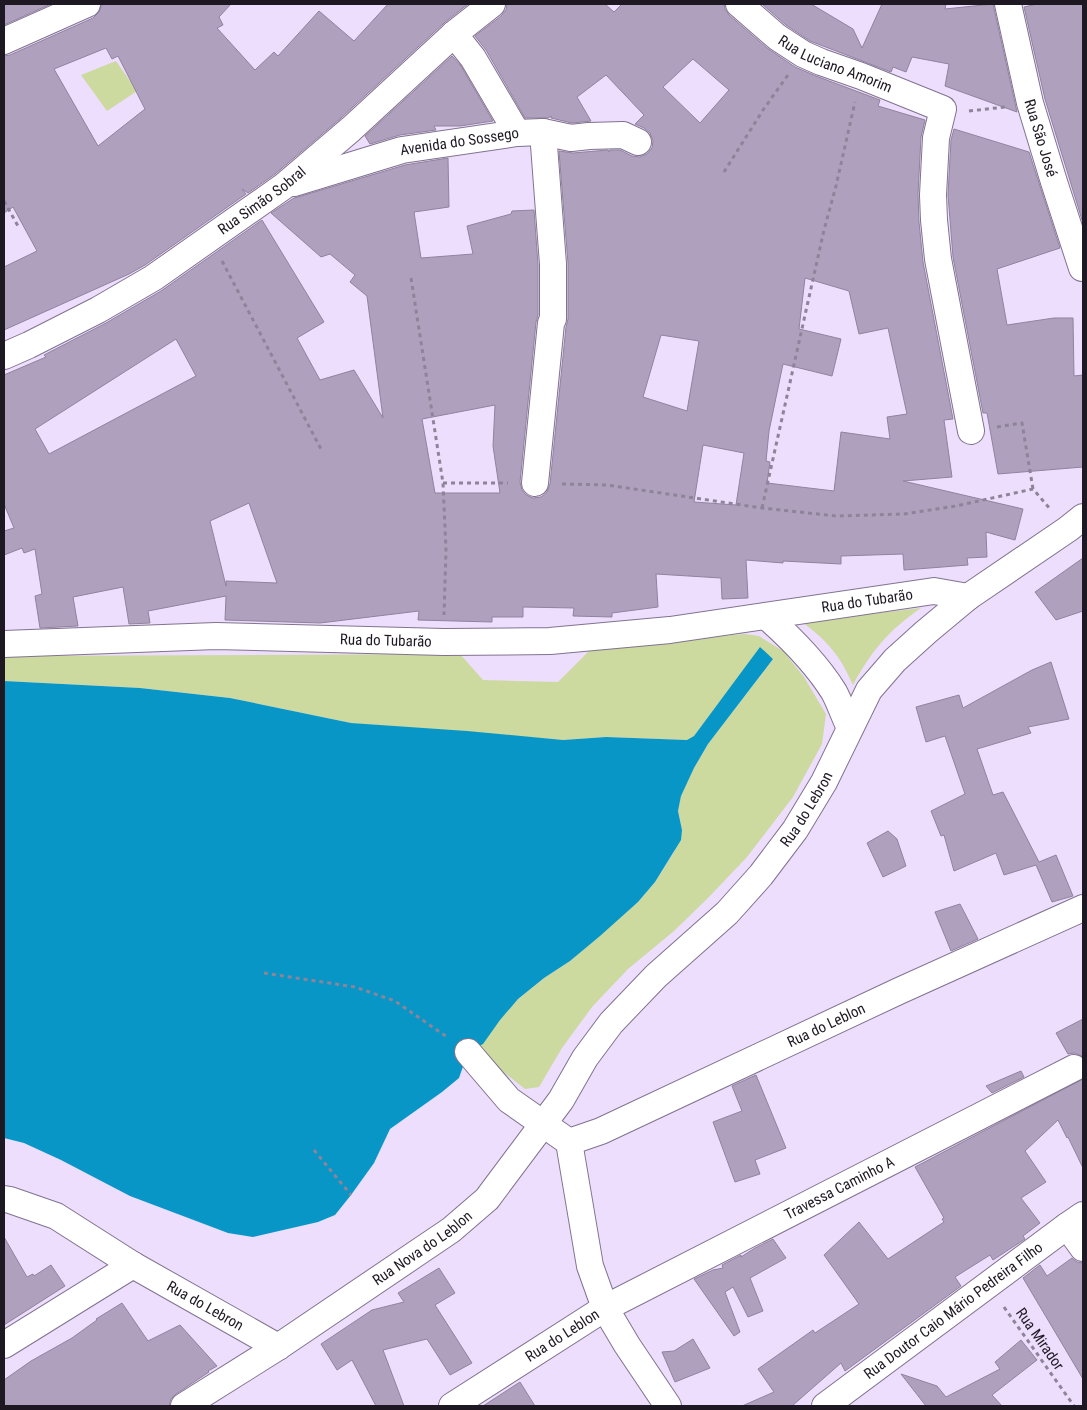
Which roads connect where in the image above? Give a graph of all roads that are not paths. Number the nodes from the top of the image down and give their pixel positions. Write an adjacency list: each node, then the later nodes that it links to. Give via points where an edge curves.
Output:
1 (87, 4): 6 (street)
2 (492, 4): 5 (street, Rua Simão Sobral)
3 (739, 4): 13 (street, Rua Luciano Amorim, via 777,37 803,54 943,109 936,138 933,195 938,259)
4 (1008, 4): 11 (street, Rua São José, via 1030,103)
5 (454, 34): 8 (street, via 473,58); 10 (street, Rua Simão Sobral)
6 (4, 41)
7 (543, 132): 8 (street, Avenida do Sossego); 9 (street, Avenida do Sossego, via 571,138 623,135); 14 (street, via 553,264 553,319)
8 (517, 133): 10 (street, Avenida do Sossego, via 402,150)
9 (638, 142)
10 (284, 186): 12 (street, Rua Simão Sobral, via 153,278 98,310)
11 (1082, 268)
12 (4, 356)
13 (971, 431)
14 (534, 483)
15 (1076, 523): 16 (street, Rua do Lebron)
16 (968, 597): 17 (street, Rua do Tubarão, via 934,591); 19 (street, Rua do Lebron, via 895,660 869,690)
17 (766, 616): 18 (street, Rua do Tubarão, via 670,630 550,640 444,642 216,636); 19 (street, via 818,668)
18 (4, 644)
19 (850, 728): 23 (street, Rua do Lebron, via 824,782 795,830 761,875 727,913 656,976 611,1023)
20 (1083, 908): 24 (street, Rua do Leblon, via 601,1131)
21 (468, 1052): 23 (street, via 509,1100)
22 (1074, 1068): 29 (street, Travessa Caminho A)
23 (544, 1124): 24 (street); 31 (street, Rua Nova do Leblon, via 487,1199 451,1230)
24 (569, 1142): 29 (street, Rua do Leblon, via 590,1266)
25 (4, 1199): 28 (street, Rua do Lebron, via 56,1216)
26 (1075, 1220): 27 (street); 35 (street, Rua Doutor Caio Mário Pedreira Filho)
27 (1083, 1248)
28 (133, 1265): 30 (street); 31 (street, Rua do Lebron)
29 (605, 1308): 33 (street, Rua do Leblon); 34 (street)
30 (4, 1346)
31 (278, 1347): 32 (street, Rua Nova do Leblon)
32 (184, 1406)
33 (452, 1406)
34 (668, 1406)
35 (825, 1406)

